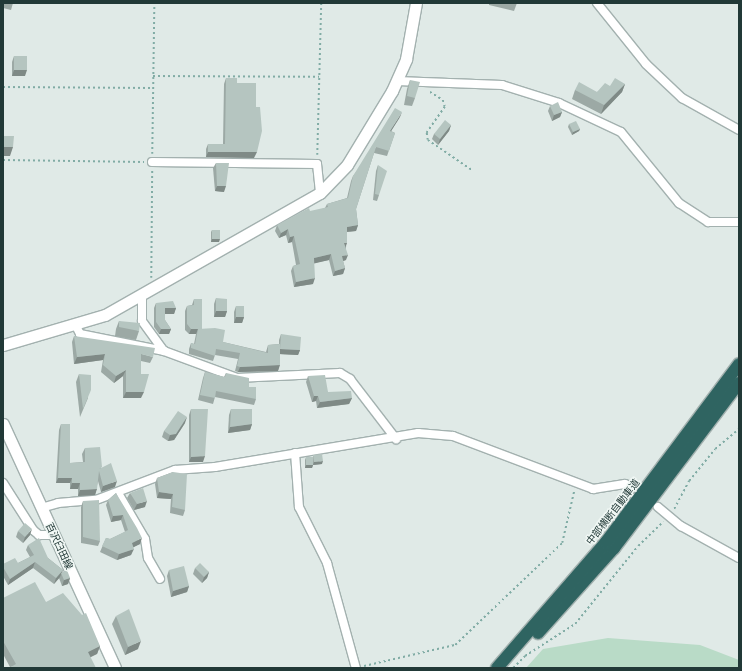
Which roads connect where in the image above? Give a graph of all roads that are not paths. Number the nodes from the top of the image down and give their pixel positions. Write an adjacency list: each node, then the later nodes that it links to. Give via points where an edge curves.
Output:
1 (416, 3): 3 (main road, via 409,47)
2 (597, 3): 4 (street, via 646,64 682,98)
3 (397, 81): 6 (main road, via 347,165); 7 (street, via 502,85 559,103 621,132 679,203 708,222)
4 (739, 130)
5 (152, 162): 6 (street, via 317,164)
6 (320, 193): 8 (main road)
7 (739, 222)
8 (146, 292): 9 (main road); 11 (street, via 142,322)
9 (76, 326): 10 (main road); 11 (street, via 80,334)
10 (3, 345)
11 (164, 351): 15 (street, via 243,379 340,373 350,379)
12 (739, 364): 27 (highway, 中部横断自動車道, via 606,542)
13 (739, 383): 28 (highway, via 614,548)
14 (3, 424): 21 (main road, 百沢臼田線)
15 (396, 439): 16 (street); 18 (street, via 418,433 454,436 593,489 625,484)
16 (295, 453): 19 (street, via 175,470); 26 (street, via 301,513 327,563)
17 (3, 483): 22 (street, via 33,530 39,535)
18 (633, 487)
19 (118, 493): 21 (street, via 96,500 58,503); 24 (street, via 142,533 148,558)
20 (658, 507): 23 (street, via 668,518)
21 (41, 508): 22 (main road, 百沢臼田線)
22 (54, 535): 25 (main road, 百沢臼田線)
23 (739, 558)
24 (160, 579)
25 (115, 668)
26 (356, 668)
27 (497, 668)
28 (505, 668)

